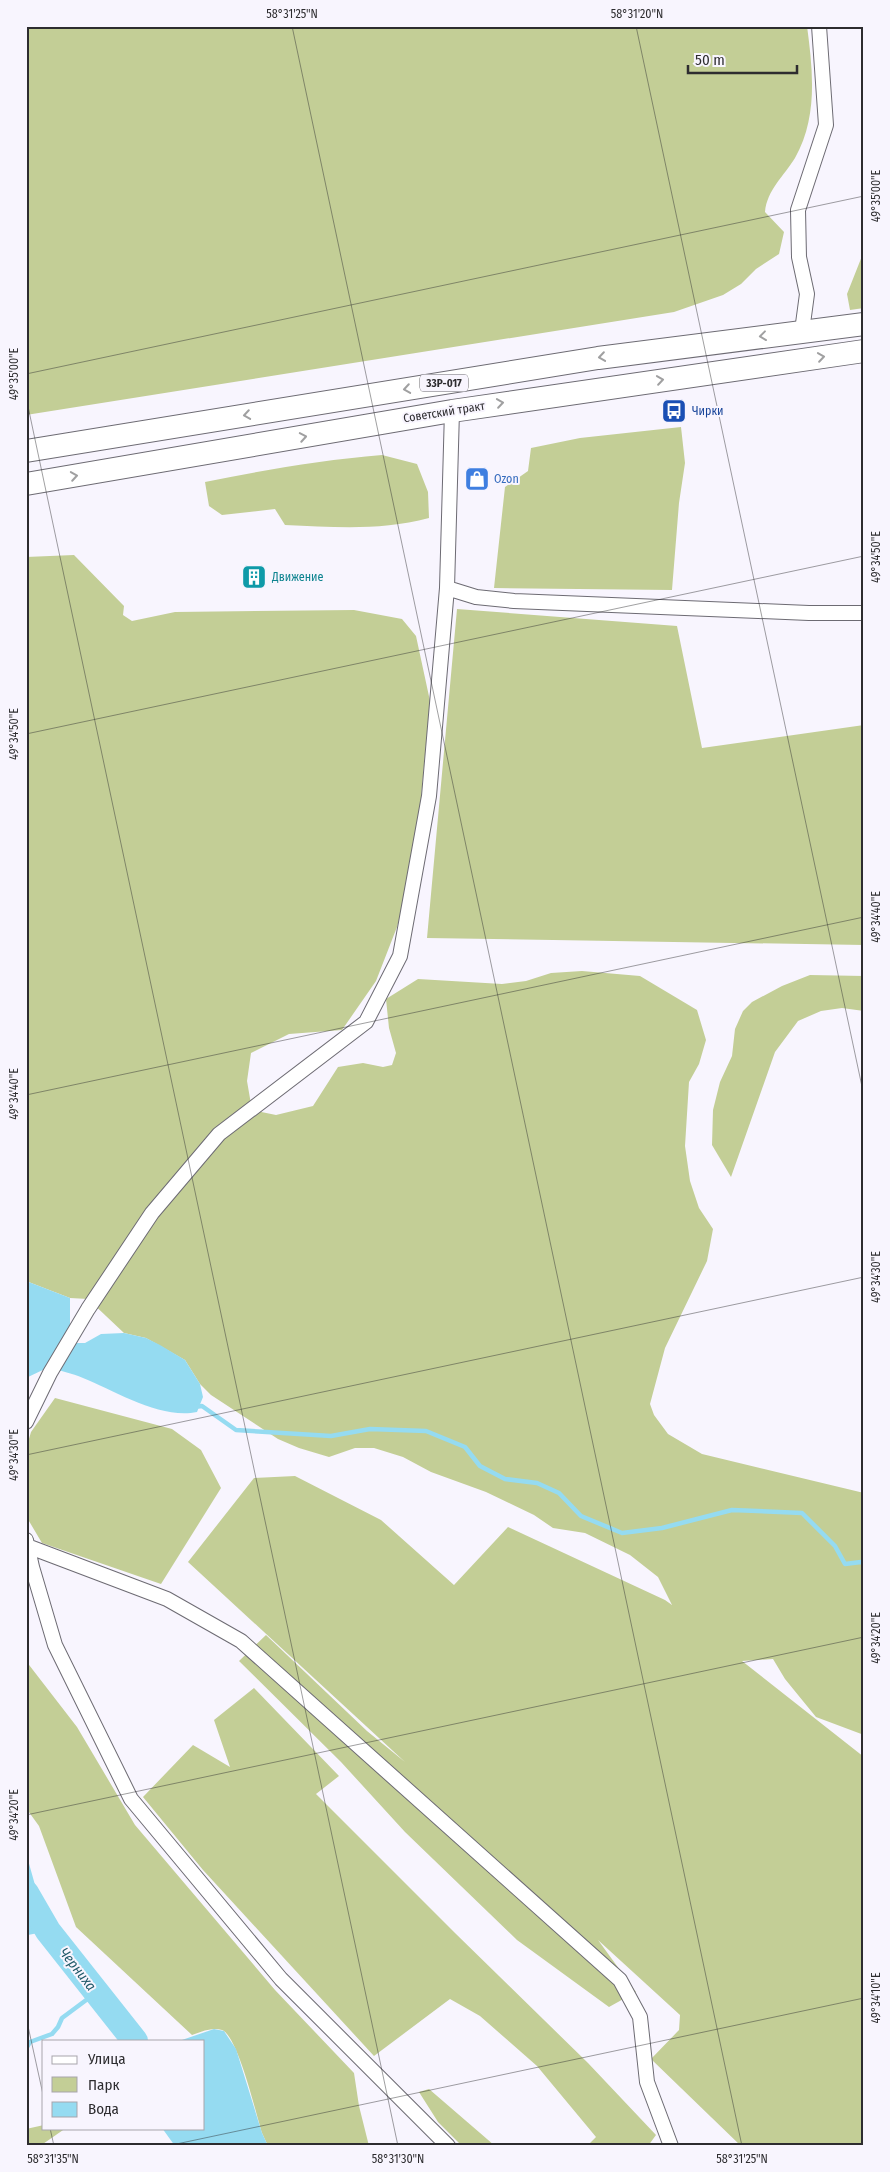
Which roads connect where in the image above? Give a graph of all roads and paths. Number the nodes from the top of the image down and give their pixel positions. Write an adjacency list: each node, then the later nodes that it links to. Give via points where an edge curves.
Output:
1 (819, 26): 3 (street, via 826,125 798,210 799,256 807,294)
2 (864, 324): 3 (highway, 33Р-017)
3 (802, 331): 6 (highway, 33Р-017, one-way to 6, via 598,358)
4 (864, 351): 5 (highway, Советский тракт / 33Р-017, one-way to 4)
5 (452, 411): 7 (highway, Советский тракт / 33Р-017, one-way to 5); 8 (street)
6 (26, 451)
7 (26, 484)
8 (447, 588): 9 (street, via 476,597 514,601); 10 (street, via 429,796 400,956 366,1022 218,1134 152,1213 50,1373)
9 (864, 613)
10 (26, 1422)
11 (27, 1543): 12 (street, via 55,1645 131,1799 282,1979); 13 (street, via 167,1599 242,1641 620,1980 640,2017 647,2082)
12 (448, 2146)
13 (671, 2146)

